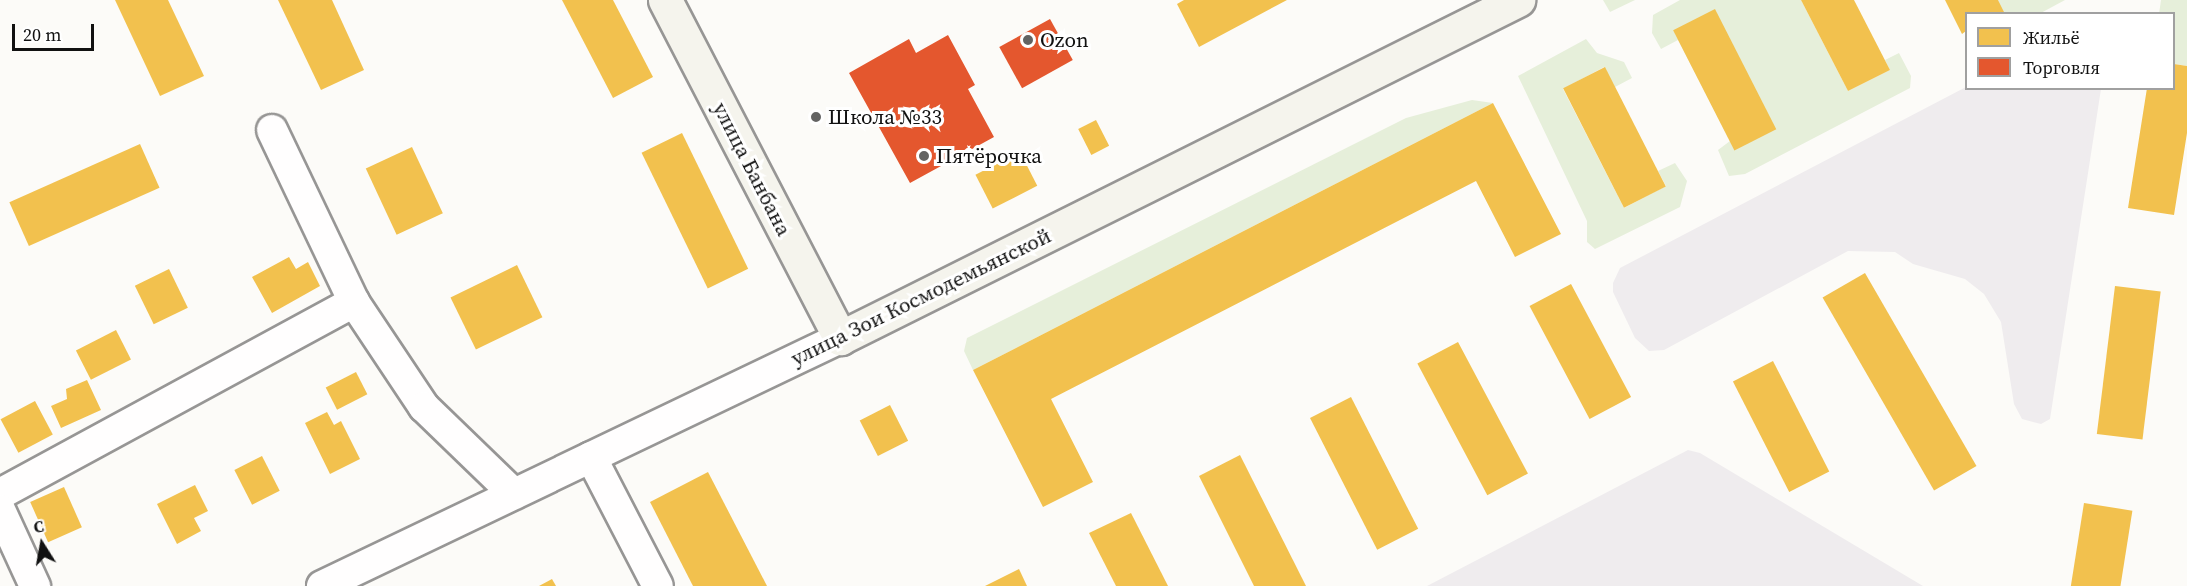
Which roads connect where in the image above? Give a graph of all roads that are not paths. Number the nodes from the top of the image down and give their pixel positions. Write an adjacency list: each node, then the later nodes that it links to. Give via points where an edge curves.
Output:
1 (665, 0): 5 (street, улица Банбана)
2 (1518, 0): 5 (street, улица Зои Космодемьянской)
3 (272, 130): 4 (street)
4 (354, 302): 7 (street); 8 (street, via 424,407)
5 (840, 338): 6 (street, улица Зои Космодемьянской)
6 (591, 457): 8 (street, улица Зои Космодемьянской); 12 (street)
7 (0, 494)
8 (514, 494): 11 (street, улица Зои Космодемьянской)
9 (0, 510): 10 (street)
10 (35, 586)
11 (322, 586)
12 (658, 586)

